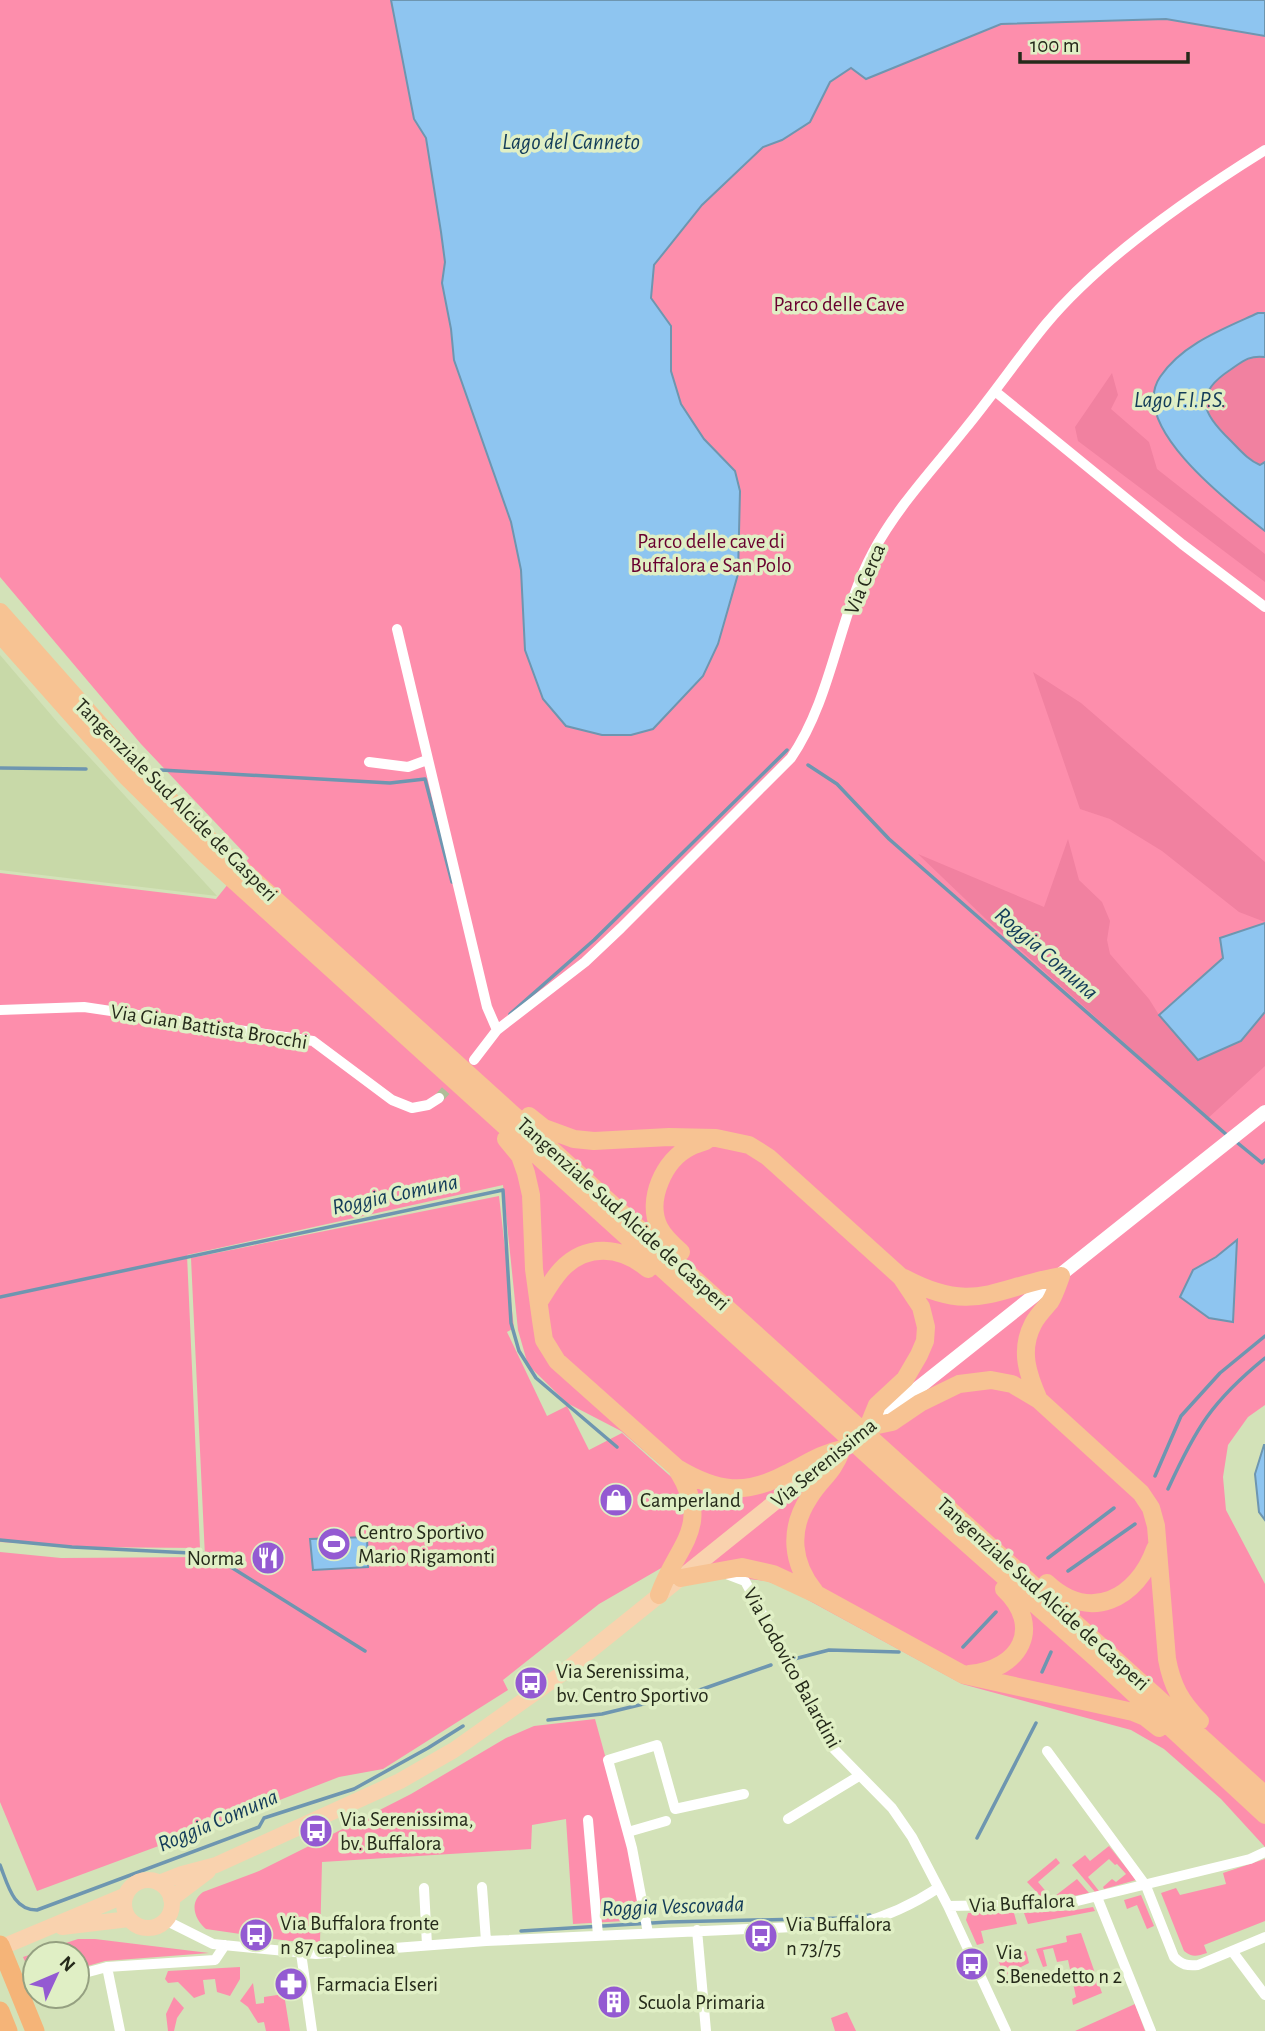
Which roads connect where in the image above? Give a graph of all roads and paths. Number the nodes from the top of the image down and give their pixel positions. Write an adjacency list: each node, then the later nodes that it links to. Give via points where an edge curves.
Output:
1 (1265, 150): 2 (street, Via Cerca, via 1109,262 1045,325)
2 (996, 392): 4 (street); 12 (street, Via Cerca, via 873,551 811,723 792,758 621,928)
3 (0, 597): 8 (highway, via 37,639)
4 (1265, 607)
5 (0, 612): 8 (highway, Tangenziale Sud Alcide de Gasperi)
6 (397, 629): 9 (street)
7 (0, 634): 13 (highway, Tangenziale Sud Alcide de Gasperi, via 127,777 206,855)
8 (48, 668): 13 (highway, Tangenziale Sud Alcide de Gasperi, via 216,846)
9 (427, 760): 10 (street, via 408,767); 12 (street, via 487,1007)
10 (369, 762)
11 (0, 1010): 15 (street, Via Gian Battista Brocchi, via 84,1007 313,1041 392,1100 412,1108)
12 (497, 1030): 14 (street)
13 (439, 1057): 17 (highway, via 479,1070 544,1128 574,1139); 20 (highway, via 448,1085 520,1156 531,1195); 21 (highway, Tangenziale Sud Alcide de Gasperi); 22 (highway, Tangenziale Sud Alcide de Gasperi)
14 (474, 1060)
15 (439, 1098)
16 (1265, 1112): 18 (main road, Via Serenissima)
17 (716, 1138): 19 (highway, via 749,1145 768,1157); 22 (highway, via 689,1147 666,1170 656,1194 658,1226 732,1297)
18 (1061, 1276): 19 (highway, via 974,1299 947,1296); 23 (highway, via 1027,1341 1028,1375); 25 (main road, Via Serenissima)
19 (901, 1277): 25 (highway, via 921,1307 925,1341 905,1380 877,1405)
20 (539, 1302): 21 (highway, via 572,1261 583,1254 610,1250 634,1258 719,1331); 28 (highway, via 544,1340 557,1361)
21 (742, 1340): 24 (highway, Tangenziale Sud Alcide de Gasperi)
22 (764, 1342): 24 (highway, Tangenziale Sud Alcide de Gasperi)
23 (1039, 1400): 25 (highway, via 1012,1384 971,1381 943,1391 892,1422); 31 (highway, via 1141,1493 1151,1508)
24 (845, 1423): 27 (highway, Tangenziale Sud Alcide de Gasperi)
25 (868, 1427): 26 (main road, Via Serenissima)
26 (842, 1449): 28 (highway, via 822,1453 774,1480 740,1489 702,1482); 33 (main road, Via Serenissima); 35 (highway, via 835,1467 809,1497 796,1526 797,1561)
27 (872, 1449): 29 (highway, Tangenziale Sud Alcide de Gasperi); 30 (highway, Tangenziale Sud Alcide de Gasperi)
28 (677, 1468): 34 (highway, via 689,1488 693,1523)
29 (901, 1485): 36 (highway, via 927,1519 1019,1605 1024,1619 1023,1639 1009,1660 986,1673); 41 (highway, Tangenziale Sud Alcide de Gasperi)
30 (954, 1513): 31 (highway, via 990,1531 1052,1588 1083,1602 1110,1601 1127,1592 1148,1567); 41 (highway, Tangenziale Sud Alcide de Gasperi)
31 (1157, 1542): 39 (highway, via 1167,1659 1176,1692)
32 (718, 1571): 33 (highway); 35 (highway, via 742,1567 773,1574); 38 (street, Via Lodovico Balardini, via 745,1581 820,1726)
33 (681, 1578): 34 (main road, Via Serenissima)
34 (659, 1595): 47 (main road, Via Serenissima, via 560,1675 454,1750 401,1781)
35 (818, 1595): 36 (highway)
36 (964, 1675): 41 (highway, via 1145,1717 1220,1783)
37 (1047, 1751): 49 (street)
38 (859, 1776): 42 (street); 52 (street, Via Lodovico Balardini, via 892,1808)
39 (1265, 1782)
40 (744, 1794): 45 (street, via 675,1810 657,1745 608,1760)
41 (1262, 1805)
42 (788, 1819)
43 (589, 1821): 62 (street)
44 (666, 1821): 45 (street)
45 (628, 1832): 61 (street)
46 (1265, 1852): 49 (street, Via Buffalora)
47 (216, 1865): 48 (main road, Via Serenissima); 55 (main road, Via Serenissima)
48 (159, 1883): 53 (main road, Via Serenissima, via 140,1882); 55 (main road)
49 (1146, 1886): 54 (street, Via Buffalora); 68 (street, via 1180,1963 1198,1965)
50 (482, 1887): 64 (street)
51 (424, 1888): 66 (street)
52 (938, 1888): 56 (street, Via Lodovico Balardini); 60 (street, Via Buffalora, via 912,1905 858,1924)
53 (126, 1895): 57 (main road); 59 (main road, Via Serenissima)
54 (1097, 1897): 56 (street, Via Buffalora, via 1065,1904); 80 (street, Via Buffalora)
55 (171, 1899): 58 (main road)
56 (948, 1906): 79 (street, Via Lodovico Balardini)
57 (129, 1919): 58 (main road, Via Serenissima, via 142,1927 158,1926); 59 (main road, Via Serenissima)
58 (165, 1920): 65 (street, Via Buffalora, via 213,1944)
59 (46, 1929): 67 (main road, Via Serenissima)
60 (697, 1930): 61 (street, Via Buffalora); 78 (street)
61 (648, 1933): 62 (street, Via Buffalora)
62 (598, 1936): 64 (street, Via Buffalora)
63 (1265, 1937): 68 (street)
64 (486, 1941): 66 (street, Via Buffalora)
65 (225, 1945): 69 (street, Via Buffalora); 70 (street, via 215,1960)
66 (427, 1945): 69 (street, Via Buffalora)
67 (0, 1946): 75 (highway)
68 (1232, 1951): 72 (street)
69 (301, 1953): 77 (street)
70 (107, 1967): 71 (street); 76 (street)
71 (91, 1971)
72 (1265, 1995)
73 (0, 2011): 74 (highway)
74 (8, 2031)
75 (35, 2031)
76 (120, 2031)
77 (312, 2031)
78 (706, 2031)
79 (1006, 2031)
80 (1151, 2031)

